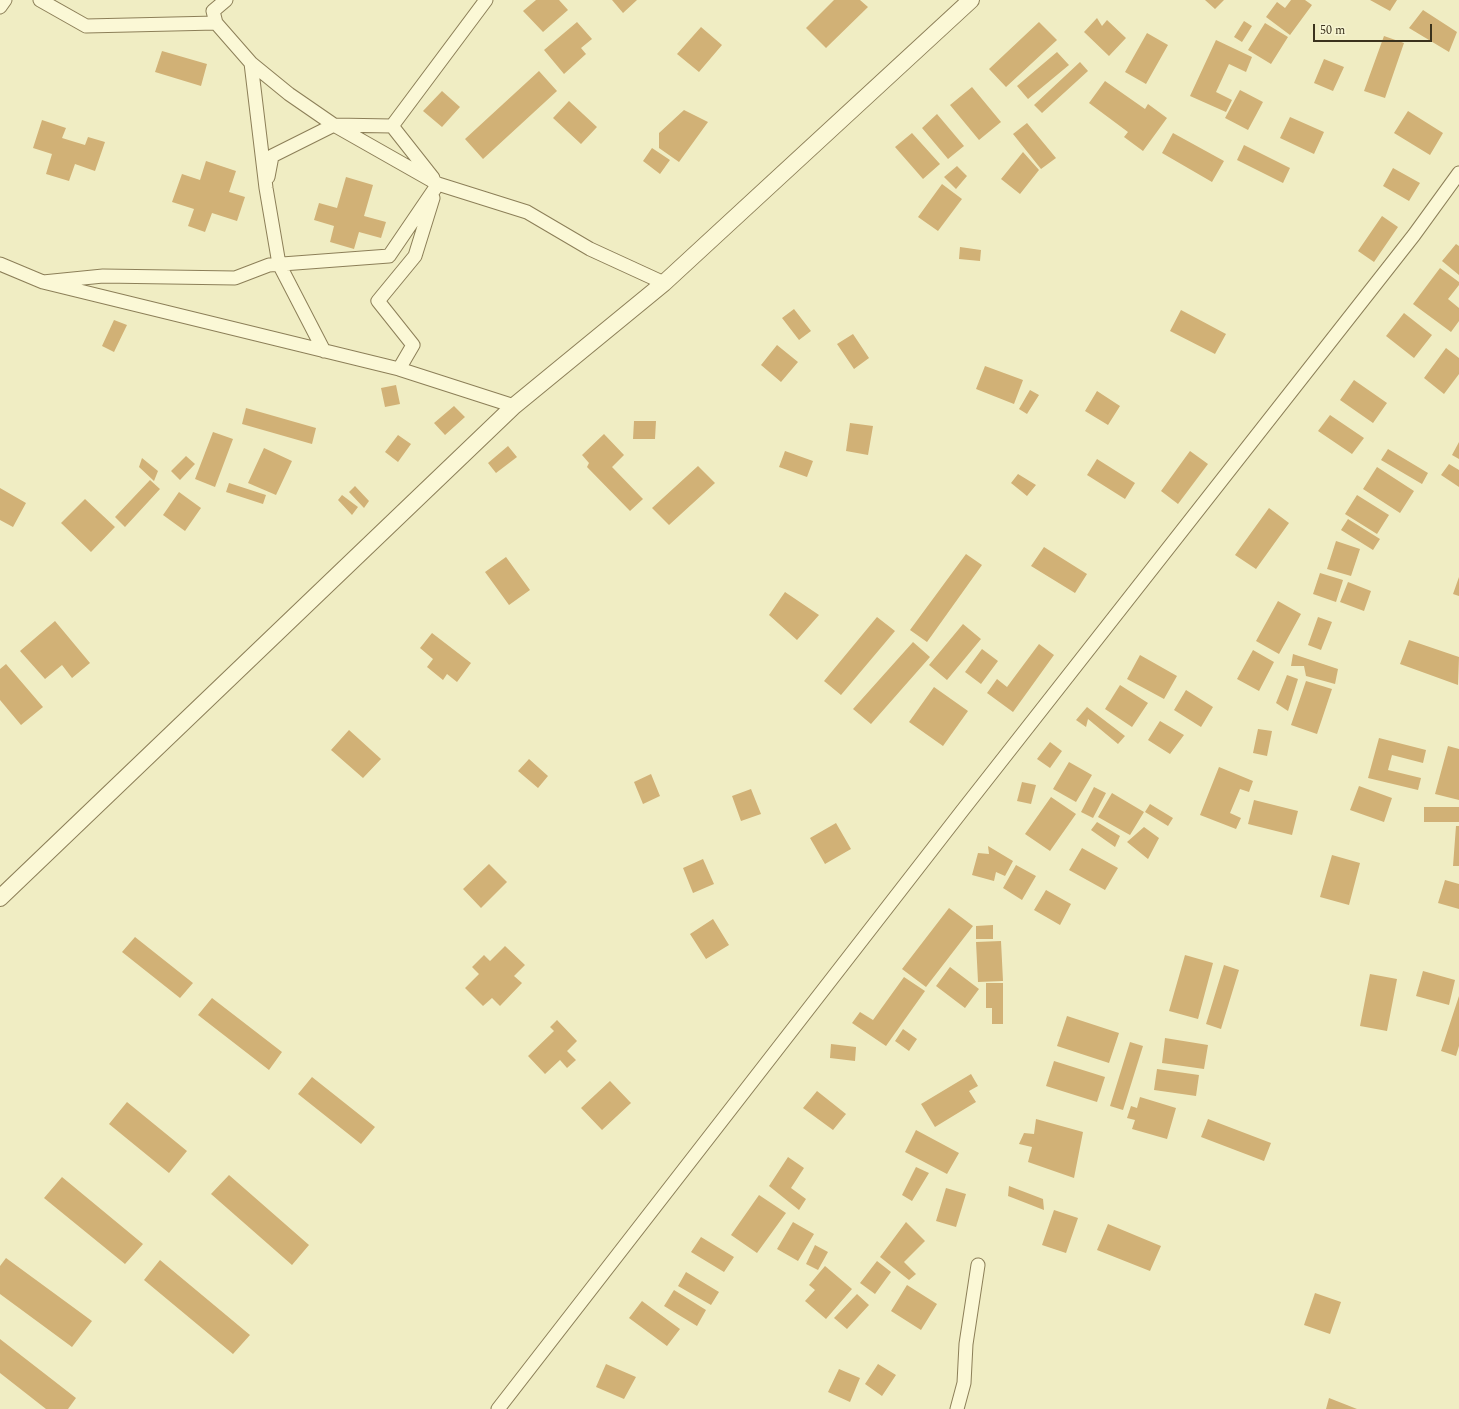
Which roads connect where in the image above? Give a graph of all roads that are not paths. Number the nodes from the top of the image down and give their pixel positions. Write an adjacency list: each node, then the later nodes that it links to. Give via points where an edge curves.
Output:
1 (6, 0): 6 (street)
2 (40, 0): 7 (street, via 86,26)
3 (226, 0): 7 (street, via 213,11)
4 (486, 0): 10 (street)
5 (971, 0): 17 (street)
6 (0, 7)
7 (216, 23): 8 (street)
8 (251, 63): 9 (street, via 289,94); 13 (street)
9 (334, 125): 10 (street); 12 (street); 13 (street, via 272,156)
10 (392, 126): 12 (street)
11 (1459, 173): 23 (street, via 1414,235 962,811)
12 (438, 184): 15 (street, via 389,256); 17 (street, via 527,212 590,249); 19 (street, via 415,256 378,301 413,345)
13 (266, 188): 15 (street)
14 (0, 264): 16 (street)
15 (279, 264): 16 (street, via 269,265 235,278 104,276); 18 (street)
16 (43, 282): 18 (street)
17 (664, 283): 20 (street)
18 (324, 351): 19 (street)
19 (399, 370): 20 (street)
20 (514, 406): 21 (street)
21 (0, 898)
22 (978, 1265): 24 (street, via 966,1344 964,1383)
23 (498, 1409)
24 (958, 1409)

